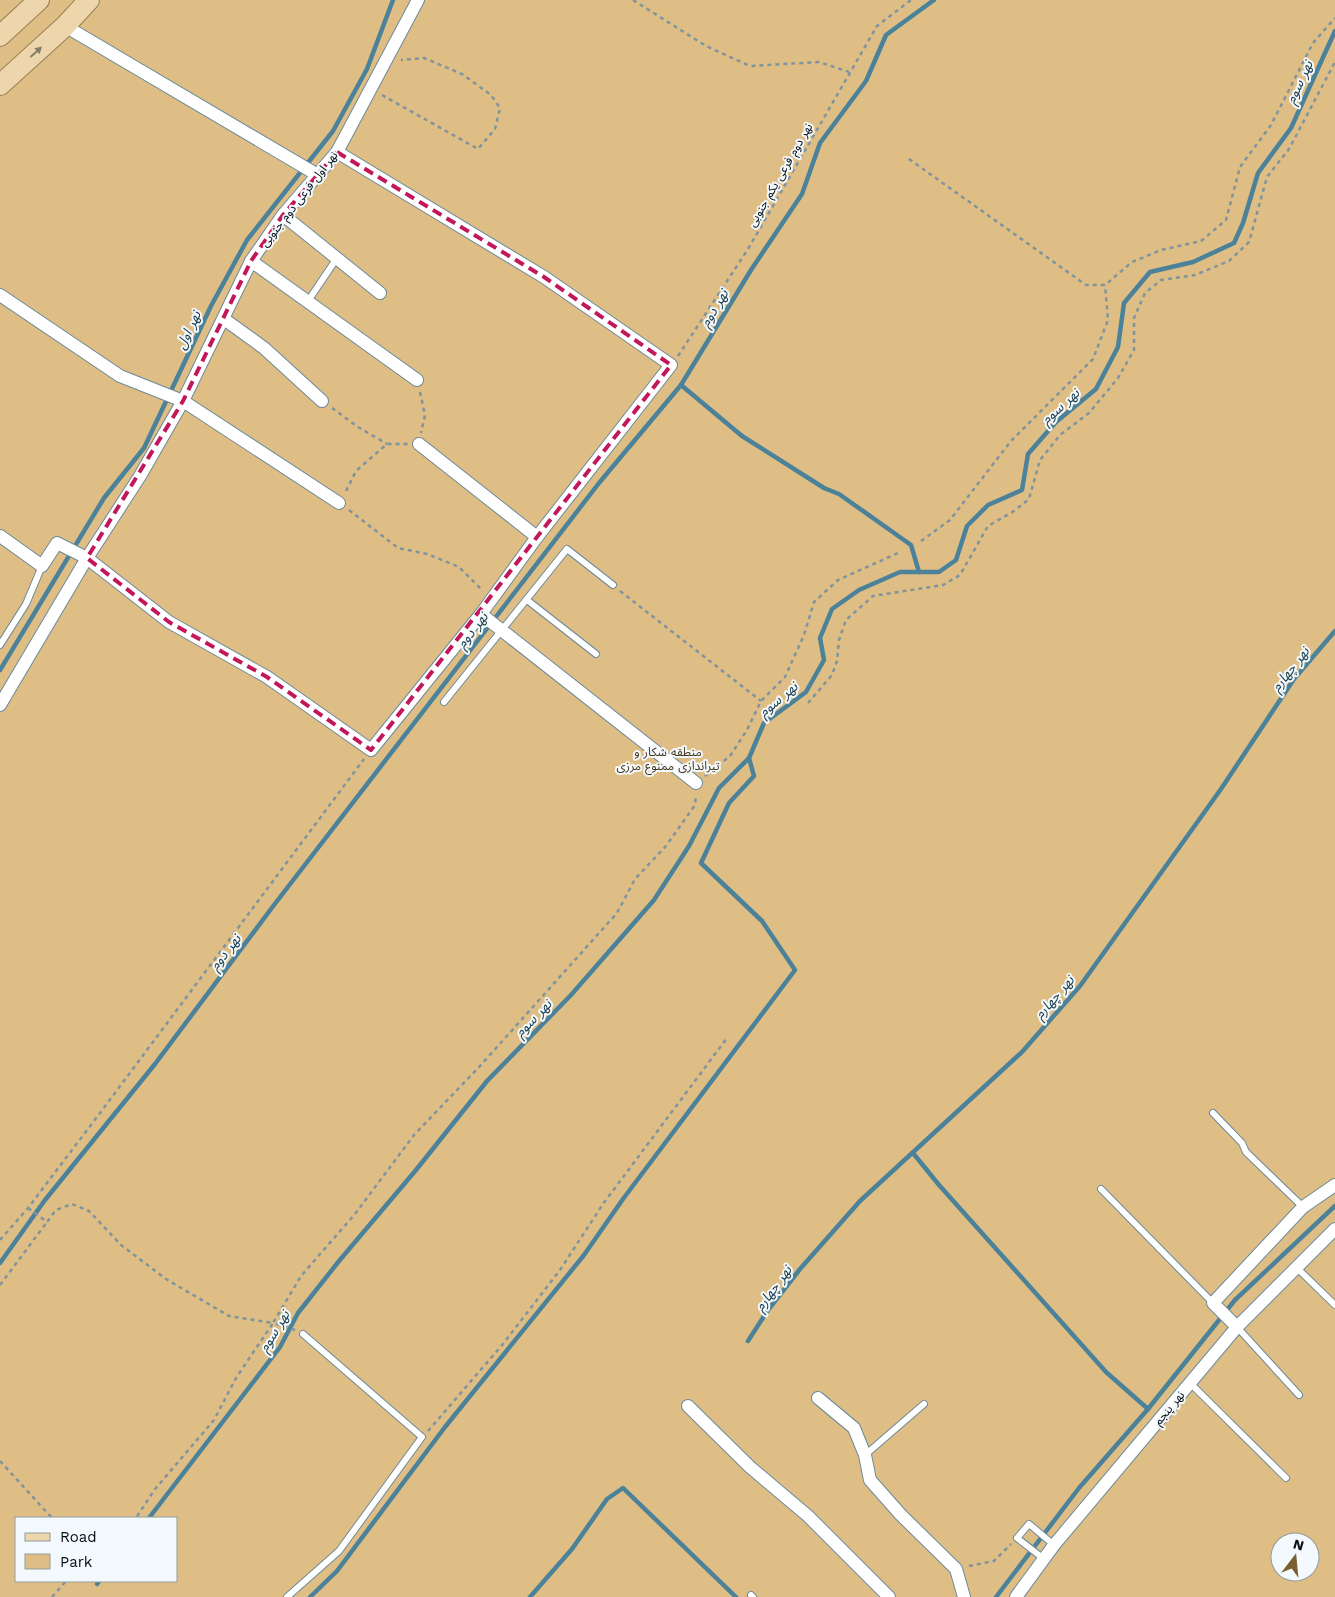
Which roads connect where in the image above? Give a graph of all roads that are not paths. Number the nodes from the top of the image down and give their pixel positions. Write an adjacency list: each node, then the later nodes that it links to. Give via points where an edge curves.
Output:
1 (39, 0): 5 (main road)
2 (89, 0): 4 (main road)
3 (418, 0): 7 (street, نهر اول فرعی دوم جنوبی)
4 (65, 26): 6 (main road, one-way to 4); 8 (street)
5 (0, 36)
6 (0, 85)
7 (337, 152): 8 (street, نهر اول فرعی دوم جنوبی); 22 (street, via 544,277 671,365)
8 (314, 173): 9 (street, نهر اول فرعی دوم جنوبی)
9 (283, 215): 10 (street); 11 (street, نهر اول فرعی دوم جنوبی)
10 (337, 258): 12 (street); 14 (lane)
11 (251, 261): 14 (street); 15 (street, نهر اول فرعی دوم جنوبی)
12 (380, 293)
13 (0, 295): 17 (street, via 120,376)
14 (308, 301): 16 (street)
15 (224, 319): 17 (street, نهر اول فرعی دوم جنوبی); 18 (street, via 264,348)
16 (417, 380)
17 (179, 399): 20 (street); 23 (street, نهر اول فرعی دوم جنوبی, via 140,476)
18 (322, 401)
19 (419, 444): 22 (street)
20 (339, 503)
21 (0, 536): 24 (street)
22 (537, 537): 27 (street, via 491,599)
23 (84, 556): 24 (street, via 57,543); 27 (street, via 169,622 267,677 371,750); 32 (street, نهر اول فرعی دوم جنوبی)
24 (42, 566): 29 (lane, via 26,604)
25 (613, 585): 26 (lane, via 567,549)
26 (527, 600): 28 (lane); 30 (lane)
27 (484, 616): 28 (street)
28 (501, 629): 31 (lane); 33 (street)
29 (0, 645)
30 (596, 654)
31 (444, 702)
32 (0, 705)
33 (696, 783)
34 (1214, 1114): 37 (lane, via 1242,1143 1246,1152)
35 (1335, 1184): 37 (street)
36 (1101, 1189): 40 (lane)
37 (1303, 1207): 40 (street)
38 (1335, 1229): 39 (street, نهر پنجم)
39 (1296, 1267): 41 (lane); 42 (street, نهر پنجم)
40 (1216, 1305): 42 (street)
41 (1335, 1305)
42 (1234, 1324): 44 (street, نهر پنجم); 45 (lane)
43 (303, 1334): 53 (lane, via 422,1437 339,1551)
44 (1190, 1383): 50 (lane); 51 (street, نهر پنجم)
45 (1299, 1394)
46 (818, 1398): 49 (street, via 854,1428)
47 (924, 1404): 49 (lane)
48 (688, 1406): 54 (street, via 750,1467 808,1516)
49 (866, 1455): 55 (street, via 870,1480 956,1569)
50 (1286, 1478)
51 (1051, 1543): 52 (street, نهر پنجم); 52 (lane, via 1029,1524 1017,1538)
52 (1040, 1556): 56 (street, نهر پنجم)
53 (287, 1597)
54 (889, 1597)
55 (964, 1597)
56 (1016, 1597)

